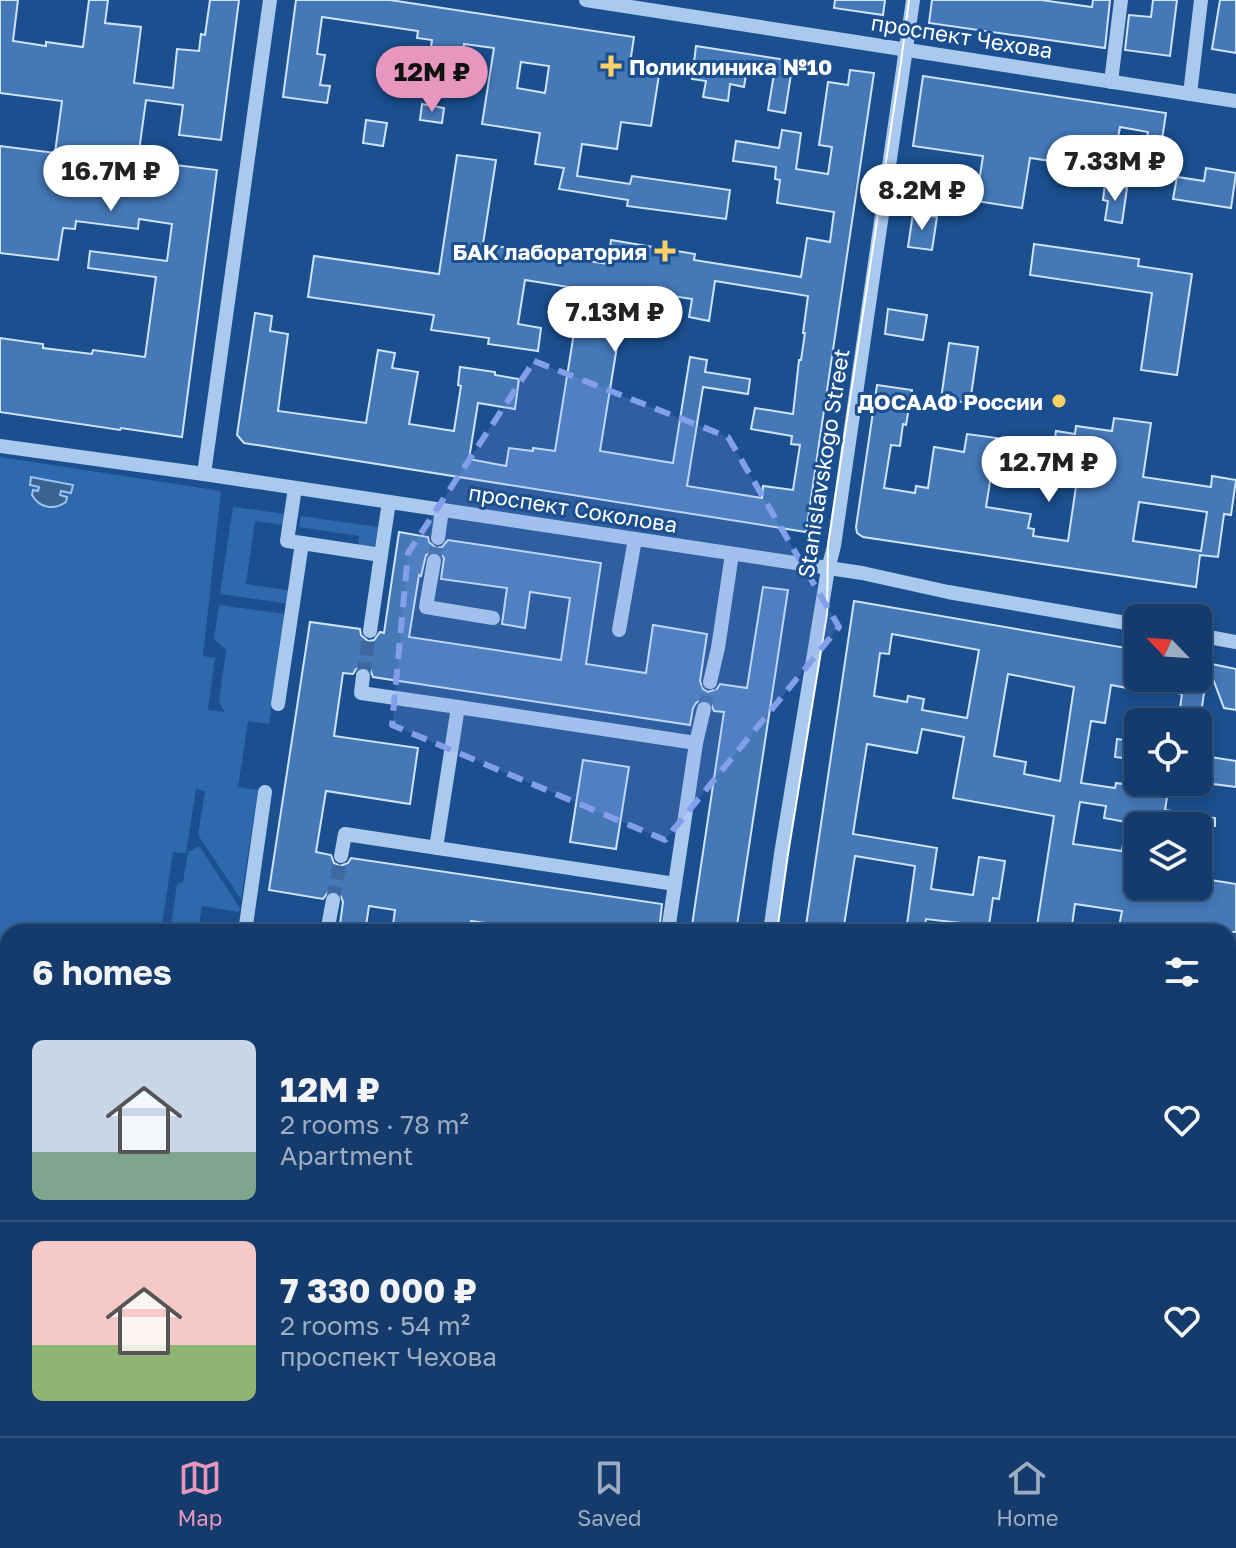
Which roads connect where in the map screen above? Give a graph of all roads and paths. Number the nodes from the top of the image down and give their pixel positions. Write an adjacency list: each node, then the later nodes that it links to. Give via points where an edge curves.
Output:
1 (270, 0): 12 (street)
2 (586, 0): 6 (street, проспект Чехова)
3 (913, 0): 7 (street, Stanislavskogo Street)
4 (1121, 0): 8 (street)
5 (1201, 0): 9 (street)
6 (645, 5): 7 (street, проспект Чехова)
7 (907, 50): 8 (street, проспект Чехова); 22 (street, Stanislavskogo Street)
8 (1111, 82): 9 (street, проспект Чехова)
9 (1190, 94): 10 (street, проспект Чехова)
10 (1236, 101)
11 (0, 446): 12 (street, проспект Соколова)
12 (204, 474): 13 (street, проспект Соколова)
13 (295, 488): 14 (street, проспект Соколова); 18 (street, via 287,541)
14 (389, 502): 15 (street, проспект Соколова); 20 (street)
15 (442, 510): 16 (street); 17 (street, проспект Соколова)
16 (438, 538)
17 (635, 539): 19 (street, проспект Соколова); 25 (street)
18 (302, 543): 20 (street); 31 (street)
19 (732, 554): 22 (street, проспект Соколова); 30 (street)
20 (381, 555): 26 (street)
21 (434, 561): 23 (street, via 426,607)
22 (828, 569): 24 (street, проспект Соколова); 43 (street, Stanislavskogo Street)
23 (493, 618)
24 (1124, 623)
25 (619, 630)
26 (370, 631)
27 (1212, 638): 28 (street)
28 (1236, 642)
29 (363, 676): 32 (street, via 361,693)
30 (710, 682)
31 (278, 704)
32 (458, 707): 34 (street); 36 (street)
33 (704, 709): 34 (street)
34 (696, 743): 38 (street)
35 (265, 792): 40 (street)
36 (436, 848): 37 (street, via 345,834); 38 (street)
37 (341, 856)
38 (675, 884): 42 (street)
39 (333, 900): 41 (street)
40 (246, 924)
41 (328, 924)
42 (669, 924)
43 (771, 924)

